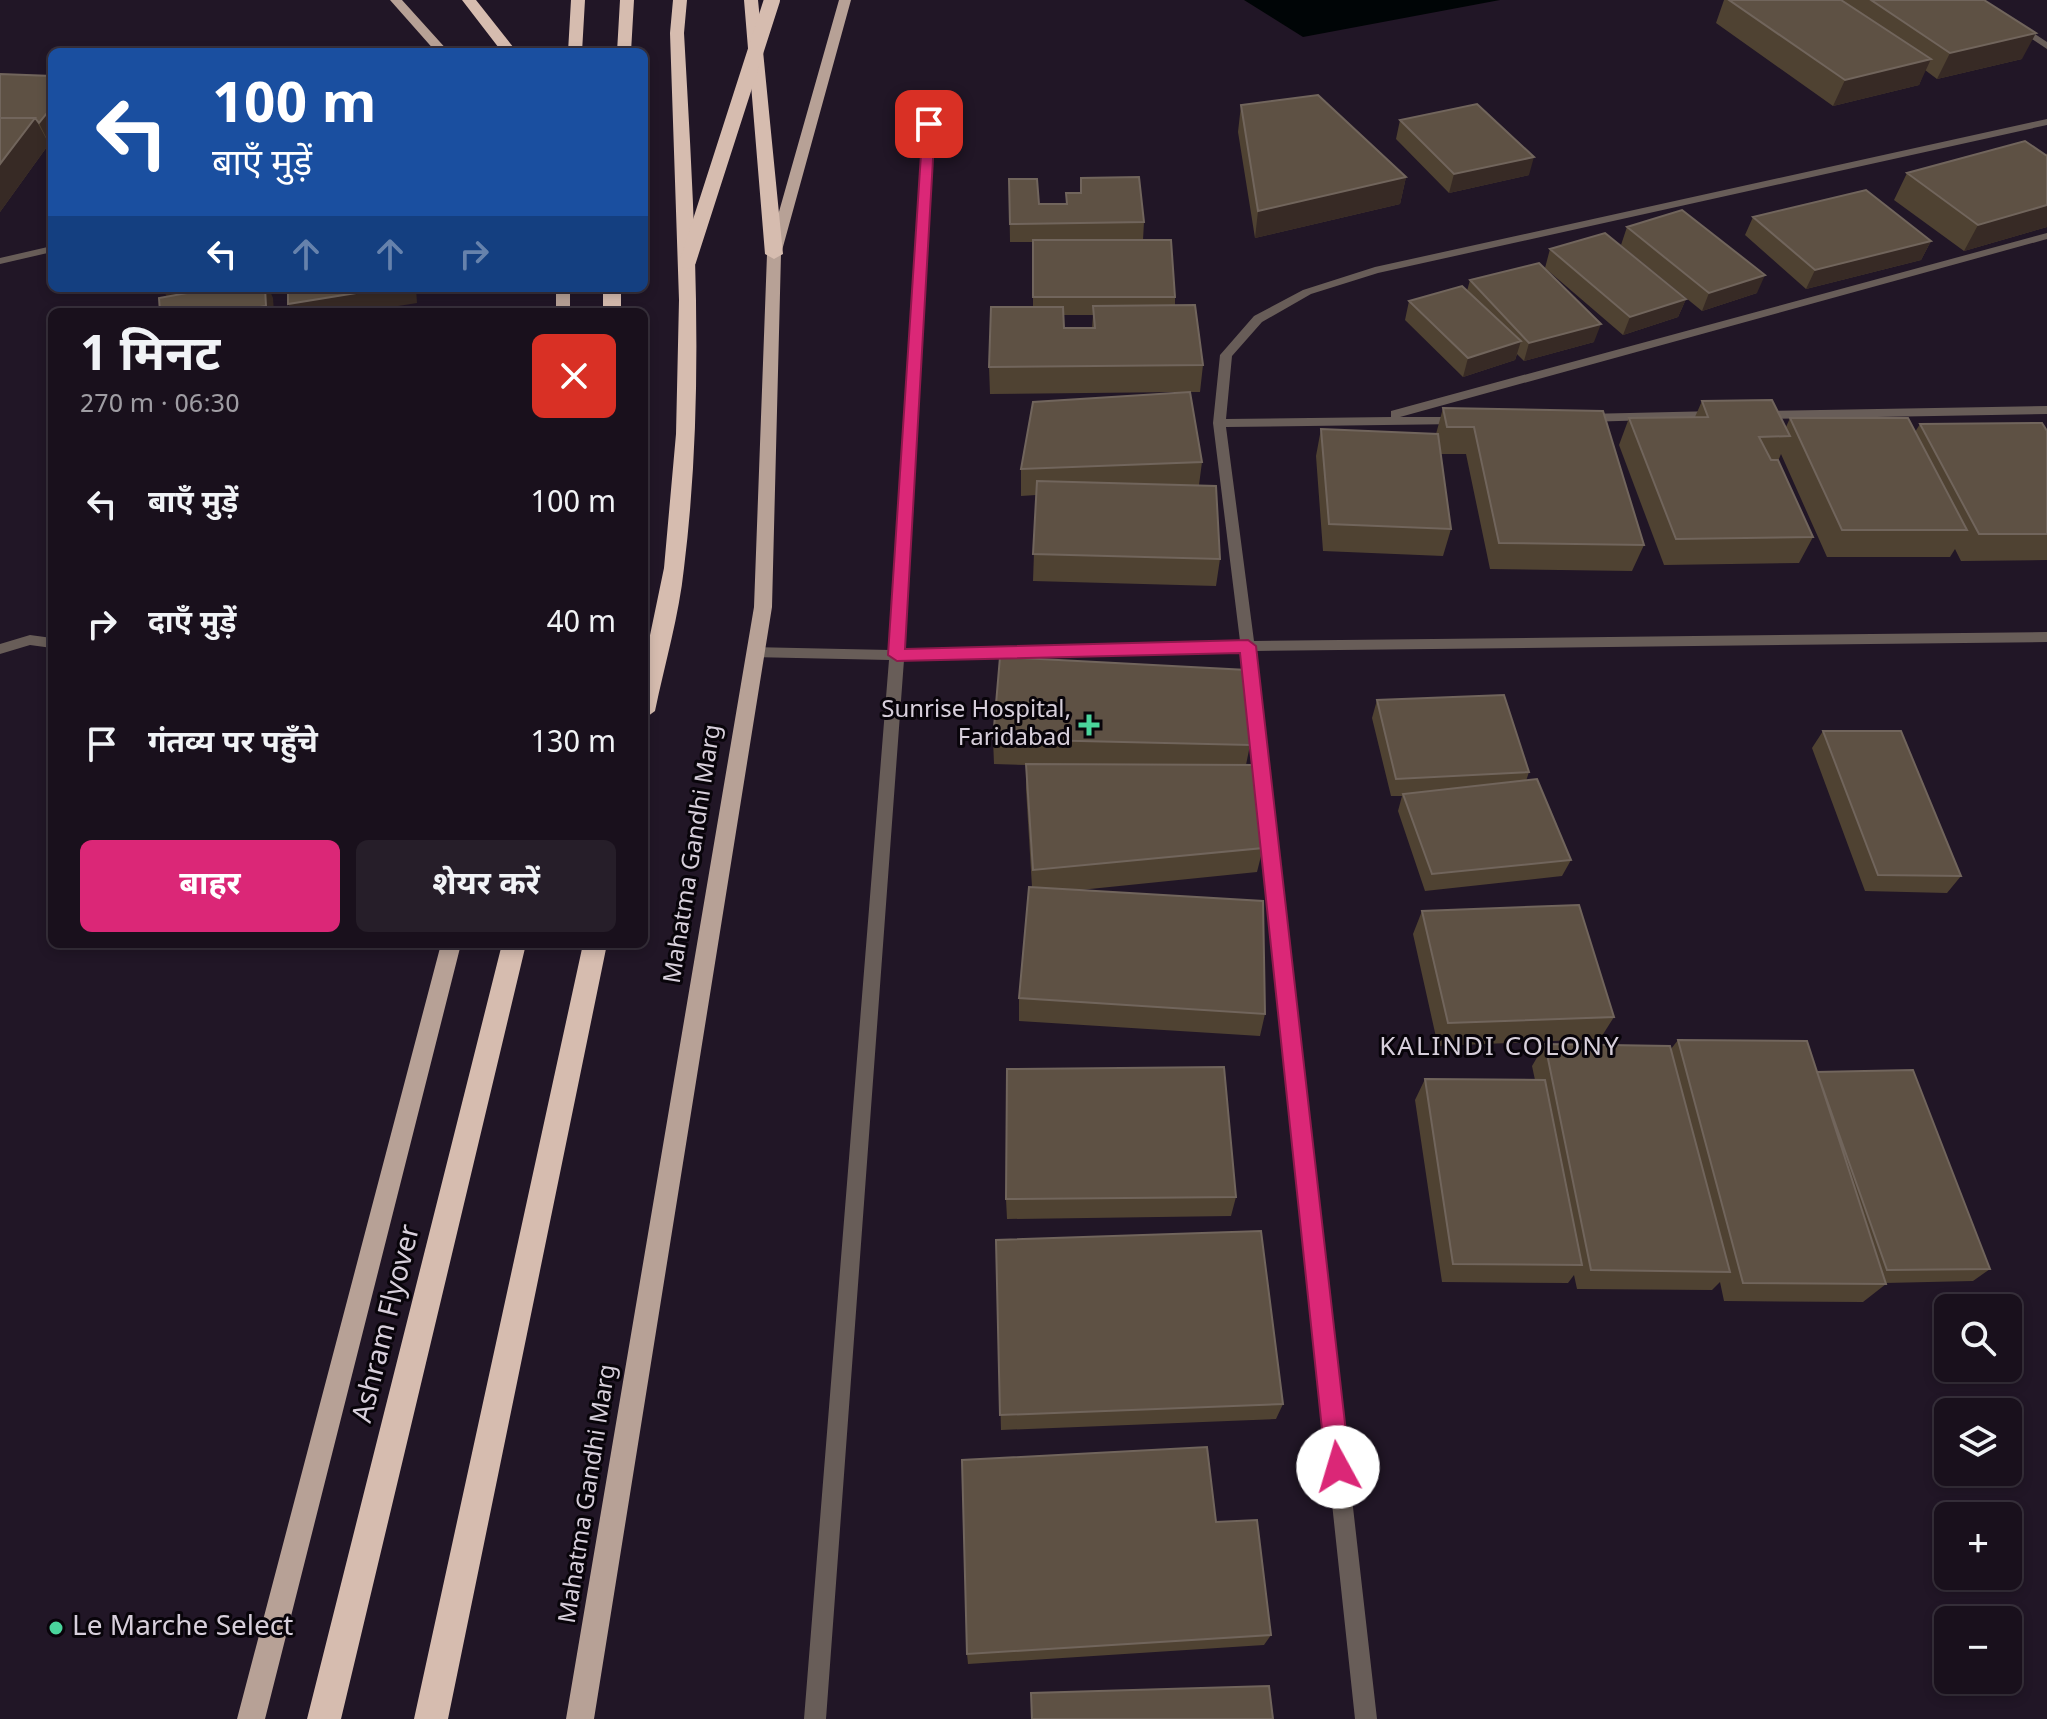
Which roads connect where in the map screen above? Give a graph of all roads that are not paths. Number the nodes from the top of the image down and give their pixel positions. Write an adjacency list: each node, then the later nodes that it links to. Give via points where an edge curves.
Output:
1 (396, 0): 11 (main road)
2 (469, 0): 12 (highway)
3 (578, 0): 13 (highway)
4 (627, 0): 14 (highway)
5 (680, 0): 21 (highway, via 677,33)
6 (751, 0): 19 (highway)
7 (772, 0): 21 (highway, bridge)
8 (845, 0): 19 (main road, Mahatma Gandhi Marg)
9 (1978, 0): 10 (street)
10 (2047, 46)
11 (439, 48)
12 (507, 48)
13 (575, 48)
14 (624, 48)
15 (2047, 122): 28 (street, via 1375,270 1307,292 1258,319 1226,355)
16 (929, 124): 34 (street)
17 (2047, 236): 27 (street)
18 (48, 250): 20 (street)
19 (774, 254): 33 (main road, Mahatma Gandhi Marg, via 763,607)
20 (0, 261)
21 (688, 261): 35 (highway, via 688,381 674,569)
22 (2047, 410): 24 (street)
23 (1732, 415): 25 (street)
24 (1748, 415)
25 (1575, 418)
26 (1480, 419): 27 (street)
27 (1370, 421): 28 (street)
28 (1219, 423): 31 (street)
29 (2047, 637): 31 (street)
30 (48, 642): 32 (street, via 30,640)
31 (1248, 646): 34 (street); 44 (street)
32 (0, 649)
33 (755, 652): 34 (street); 42 (main road, Mahatma Gandhi Marg)
34 (897, 655): 43 (street)
35 (648, 692)
36 (450, 948): 39 (main road)
37 (513, 948): 40 (highway, Ashram Flyover)
38 (594, 948): 41 (highway)
39 (251, 1719)
40 (324, 1719)
41 (431, 1719)
42 (580, 1719)
43 (815, 1719)
44 (1366, 1719)

